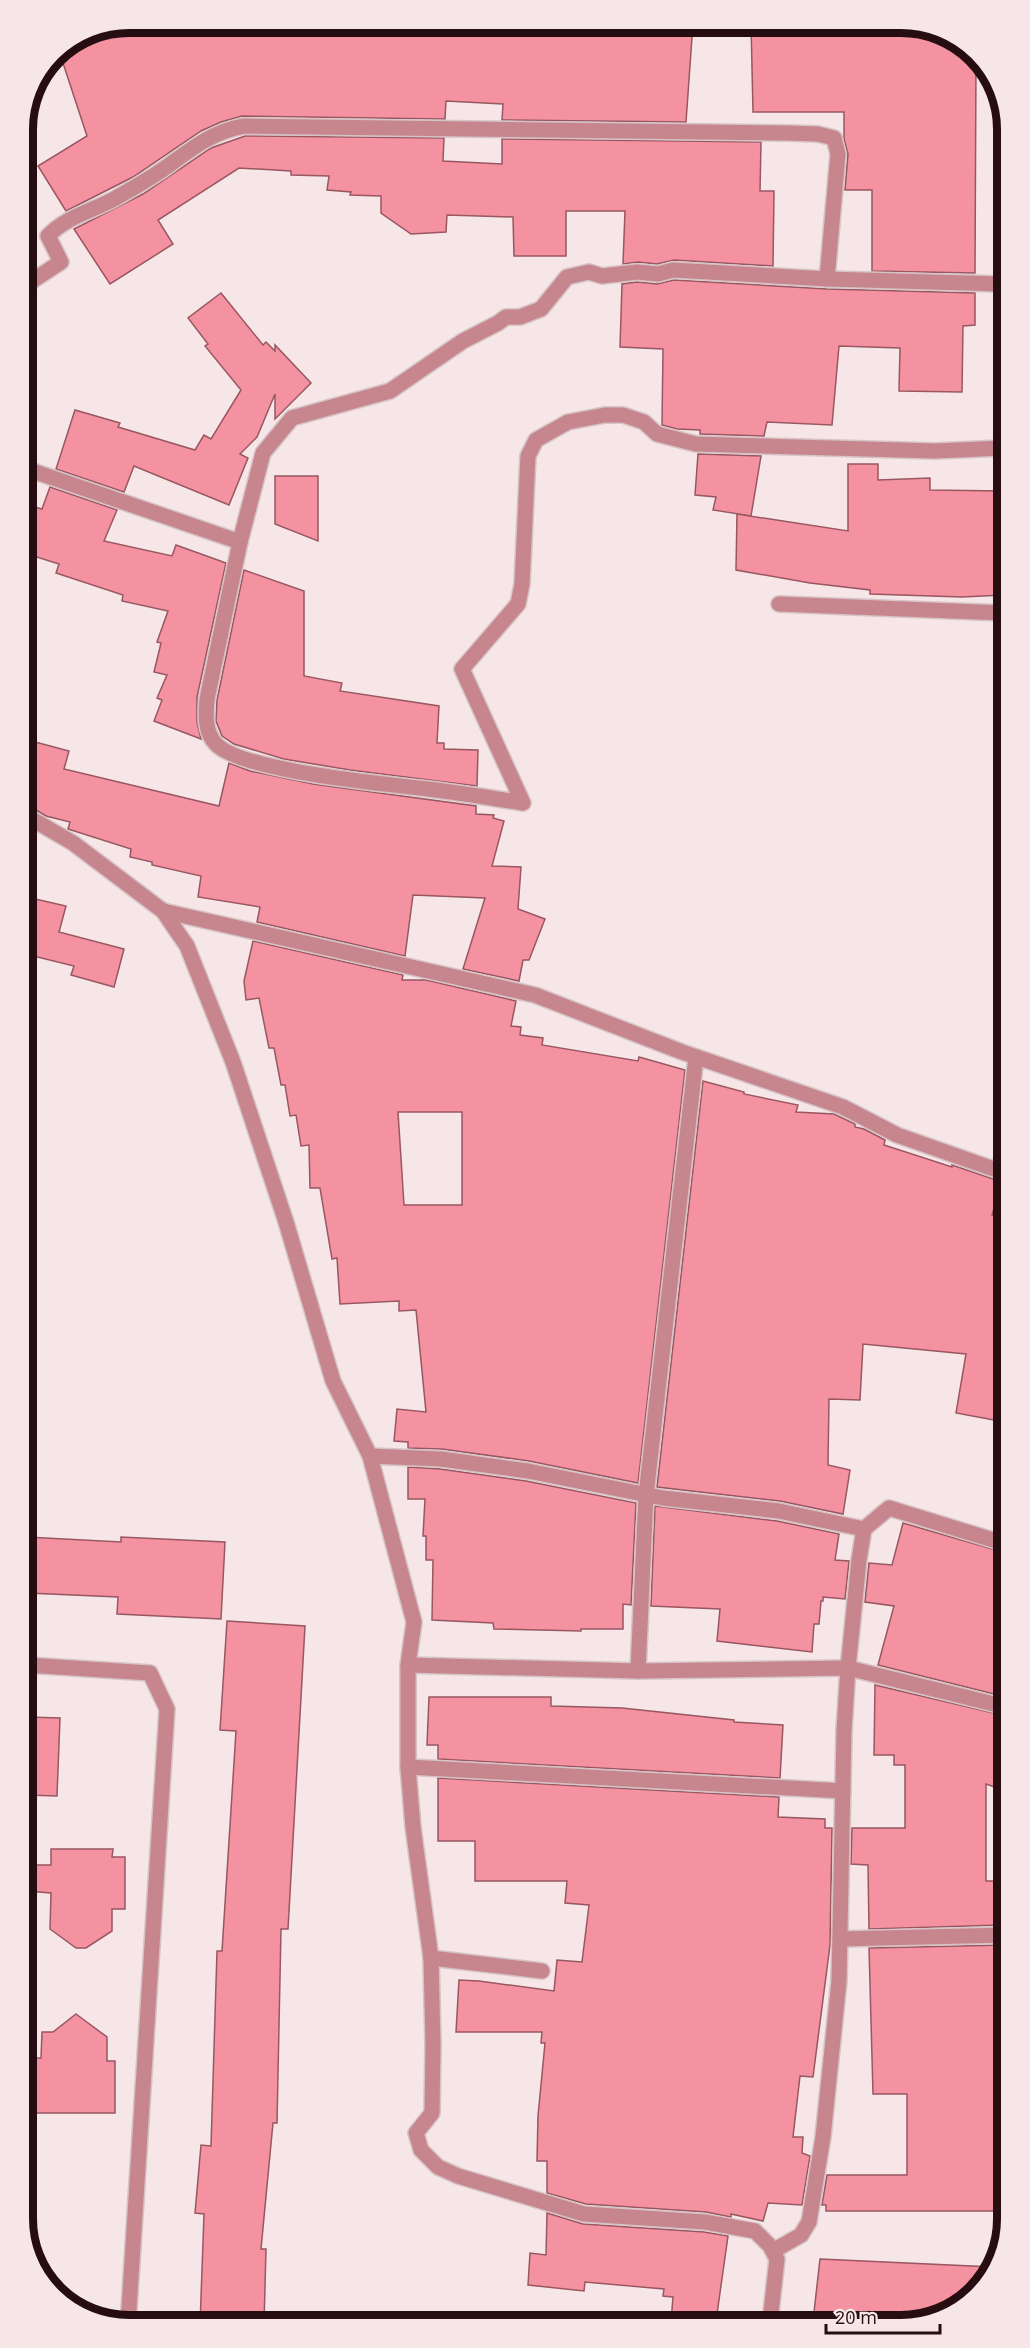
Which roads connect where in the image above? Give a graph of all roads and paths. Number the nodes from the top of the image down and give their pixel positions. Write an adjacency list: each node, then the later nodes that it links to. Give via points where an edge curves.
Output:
1 (827, 279): 2 (street, via 838,154 834,138 818,134 244,126 224,129 115,199 84,211 56,229 48,236 62,262); 3 (street); 6 (street, via 673,270 602,276 588,272 567,278 541,309 520,317 506,317 390,391 292,418 263,453)
2 (33, 281)
3 (997, 284)
4 (997, 448): 6 (street, via 935,451 696,444 657,434 644,422 623,415 568,422 536,440 528,456 518,604 462,669 523,803 308,773 227,753 214,742 206,724 207,699)
5 (33, 471): 6 (street)
6 (240, 542)
7 (779, 604): 8 (street)
8 (997, 614)
9 (33, 820): 10 (street, via 73,843)
10 (163, 911): 11 (street, via 535,995); 13 (street, via 187,946 233,1062 333,1381)
11 (696, 1057): 12 (street, via 843,1107 897,1136); 14 (street)
12 (997, 1170)
13 (370, 1456): 14 (street, via 441,1459 528,1471); 18 (street, via 414,1622)
14 (646, 1495): 15 (street, via 779,1511); 20 (street)
15 (864, 1529): 16 (street, via 889,1508); 19 (street)
16 (997, 1541)
17 (33, 1665): 29 (street, via 150,1673 167,1709)
18 (408, 1665): 20 (street); 22 (street)
19 (848, 1668): 20 (street); 21 (street); 23 (street)
20 (638, 1671)
21 (997, 1705)
22 (408, 1767): 23 (street); 26 (street)
23 (843, 1791): 25 (street)
24 (997, 1935): 25 (street)
25 (840, 1939): 28 (street, via 823,2137 809,2222 801,2235)
26 (431, 1958): 27 (street); 28 (street, via 432,2113 416,2133 421,2150 438,2167 584,2214 705,2222 755,2231)
27 (542, 1971)
28 (773, 2251): 30 (street, via 777,2259)
29 (129, 2315)
30 (771, 2315)

